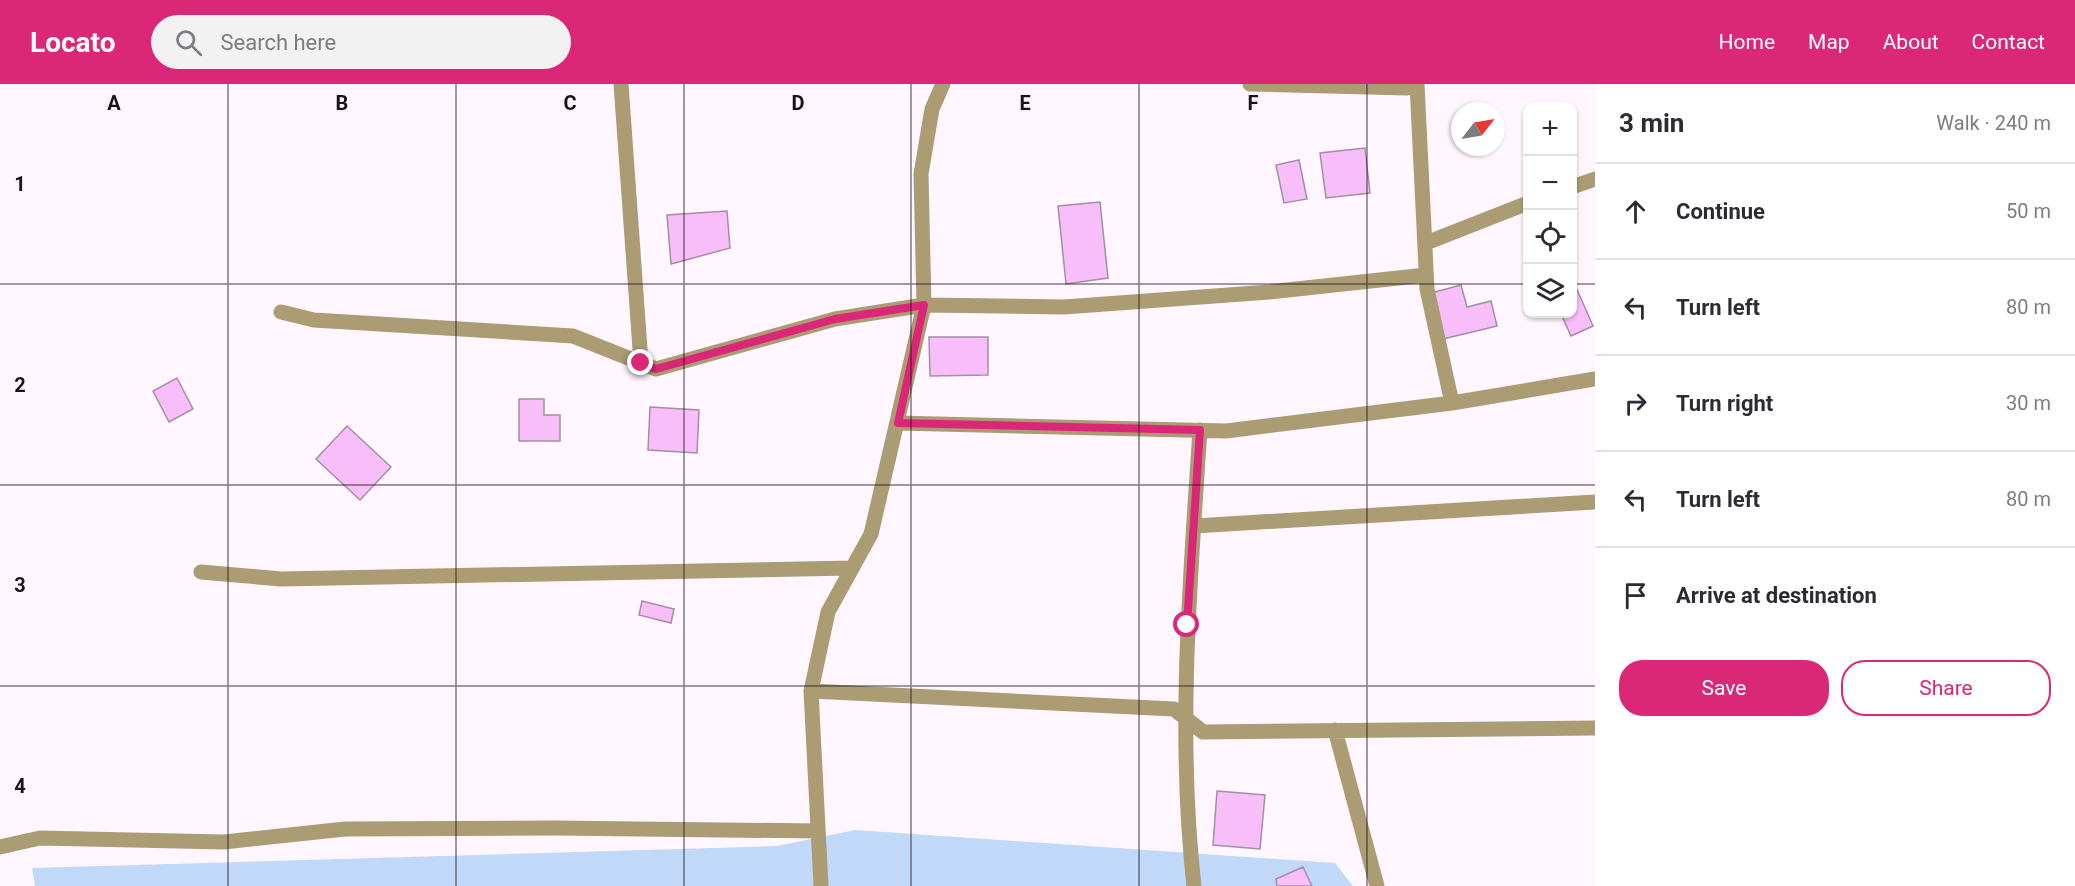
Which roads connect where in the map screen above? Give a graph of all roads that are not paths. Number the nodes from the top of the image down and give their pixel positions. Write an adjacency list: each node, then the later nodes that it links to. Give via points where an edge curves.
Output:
1 (621, 84): 12 (street)
2 (943, 84): 10 (street, via 932,109 921,174)
3 (1250, 84): 4 (street, via 1407,88)
4 (1416, 84): 8 (street)
5 (1595, 179): 6 (street)
6 (1577, 185)
7 (1523, 205): 8 (street)
8 (1426, 243): 9 (street)
9 (1426, 275): 10 (street, via 1269,292 1064,307); 14 (street)
10 (924, 305): 12 (street, via 835,319 656,369); 15 (street)
11 (281, 312): 12 (street, via 314,320 573,336)
12 (641, 363)
13 (1595, 379): 14 (street)
14 (1452, 404): 16 (street, via 1226,431)
15 (898, 423): 16 (street); 19 (street, via 871,534)
16 (1200, 430): 18 (street)
17 (1595, 502): 18 (street)
18 (1194, 526): 22 (street, via 1187,625)
19 (852, 568): 20 (street, via 281,579); 21 (street, via 828,612)
20 (201, 572)
21 (812, 691): 22 (street, via 1174,709); 25 (street)
22 (1188, 720): 24 (street, via 1203,732); 28 (street, via 1189,838)
23 (1595, 728): 24 (street)
24 (1335, 730): 29 (street)
25 (818, 831): 26 (street, via 345,829 224,842 40,838); 27 (street)
26 (0, 847)
27 (820, 886)
28 (1194, 886)
29 (1377, 886)

